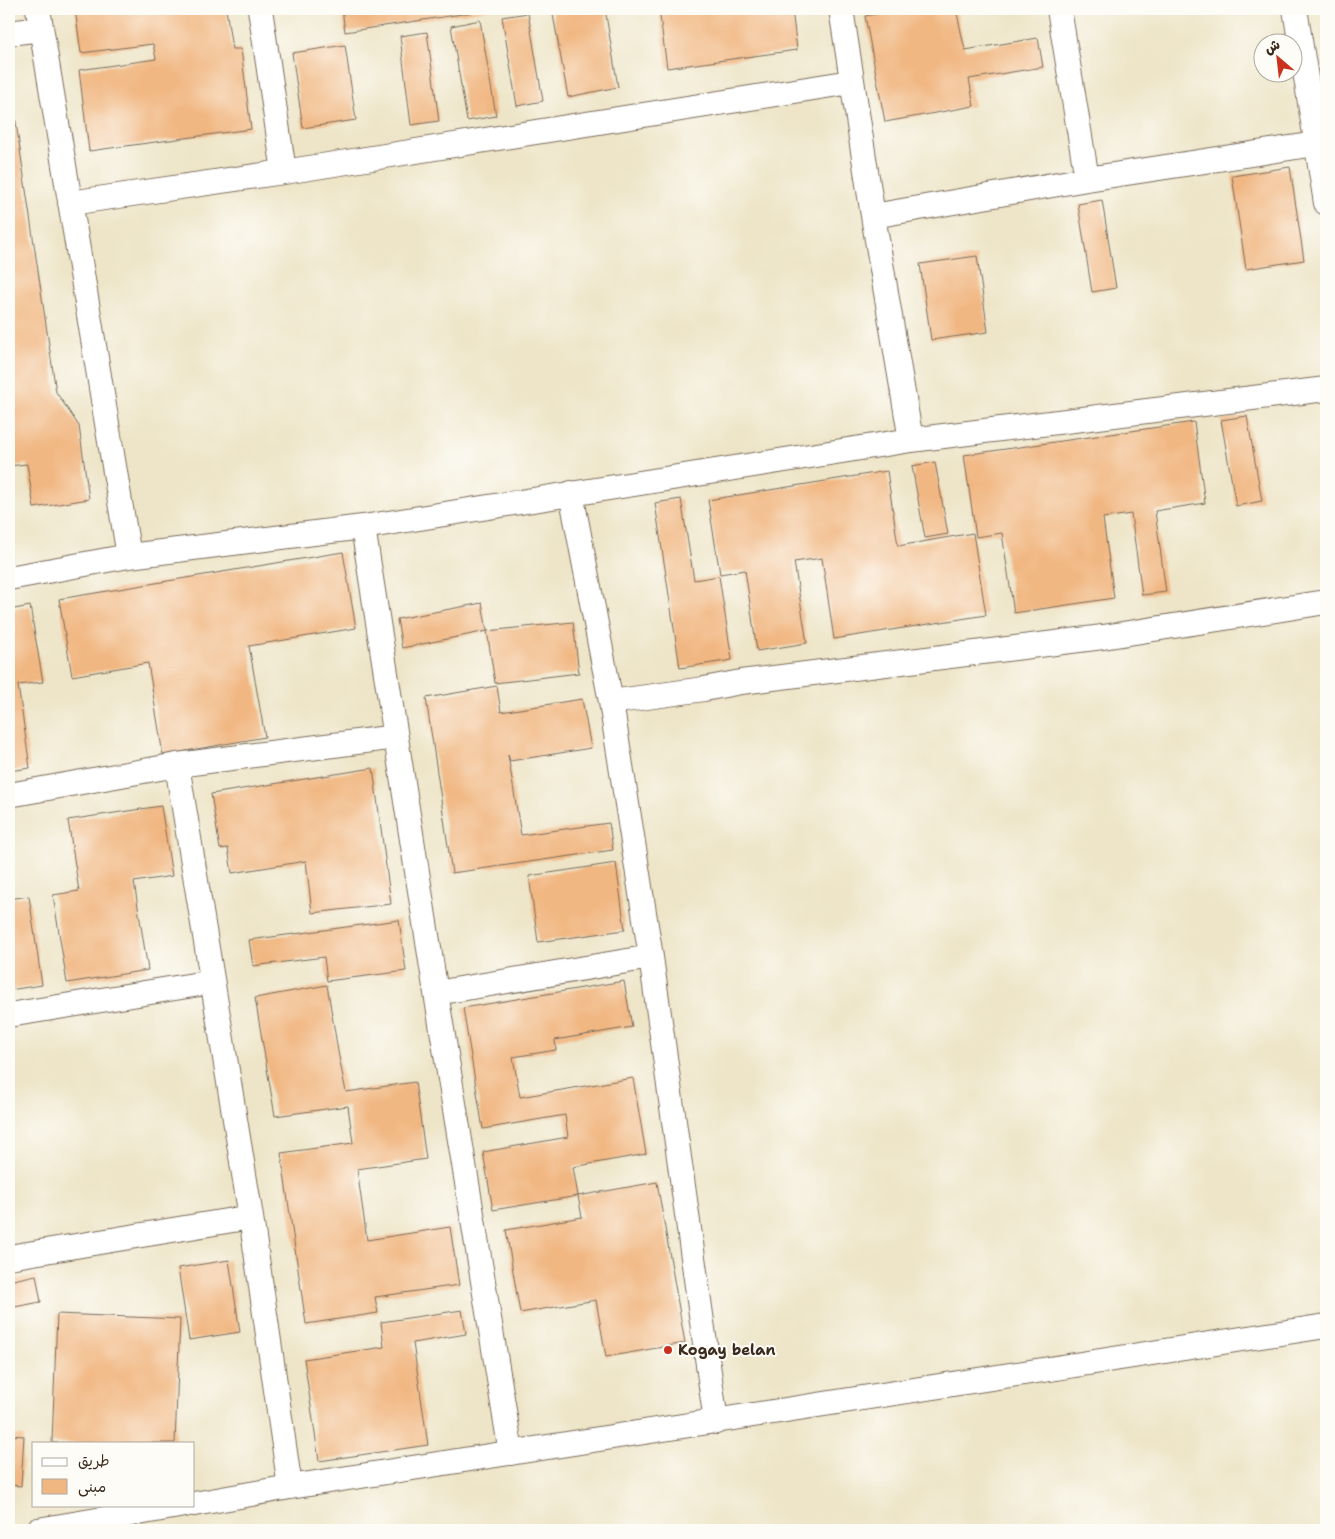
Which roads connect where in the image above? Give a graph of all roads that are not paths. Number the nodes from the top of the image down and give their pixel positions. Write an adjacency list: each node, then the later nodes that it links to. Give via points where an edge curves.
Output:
1 (260, 9): 9 (street)
2 (841, 9): 7 (street)
3 (1060, 9): 10 (street)
4 (1295, 9): 8 (street)
5 (39, 19): 6 (street); 11 (street)
6 (9, 33)
7 (851, 82): 9 (street); 13 (street)
8 (1316, 144): 10 (street); 12 (street)
9 (284, 172): 11 (street)
10 (1086, 179): 13 (street)
11 (70, 203): 18 (street)
12 (1326, 203)
13 (873, 216): 15 (street)
14 (1326, 389): 15 (street)
15 (911, 440): 16 (street)
16 (572, 493): 17 (street); 21 (street)
17 (363, 527): 18 (street); 22 (street)
18 (129, 556): 19 (street)
19 (9, 578)
20 (1326, 602): 21 (street, via 1103,637 741,682)
21 (611, 702): 25 (street)
22 (396, 737): 23 (street); 27 (street)
23 (176, 765): 24 (street); 26 (street)
24 (9, 794)
25 (651, 957): 27 (street); 32 (street)
26 (212, 982): 28 (street); 29 (street)
27 (436, 993): 33 (street)
28 (9, 1015)
29 (251, 1217): 30 (street); 34 (street)
30 (9, 1257)
31 (1326, 1326): 32 (street)
32 (716, 1422): 33 (street)
33 (510, 1454): 34 (street)
34 (290, 1487): 35 (street)
35 (195, 1504)
36 (179, 1506): 37 (street)
37 (38, 1530)

